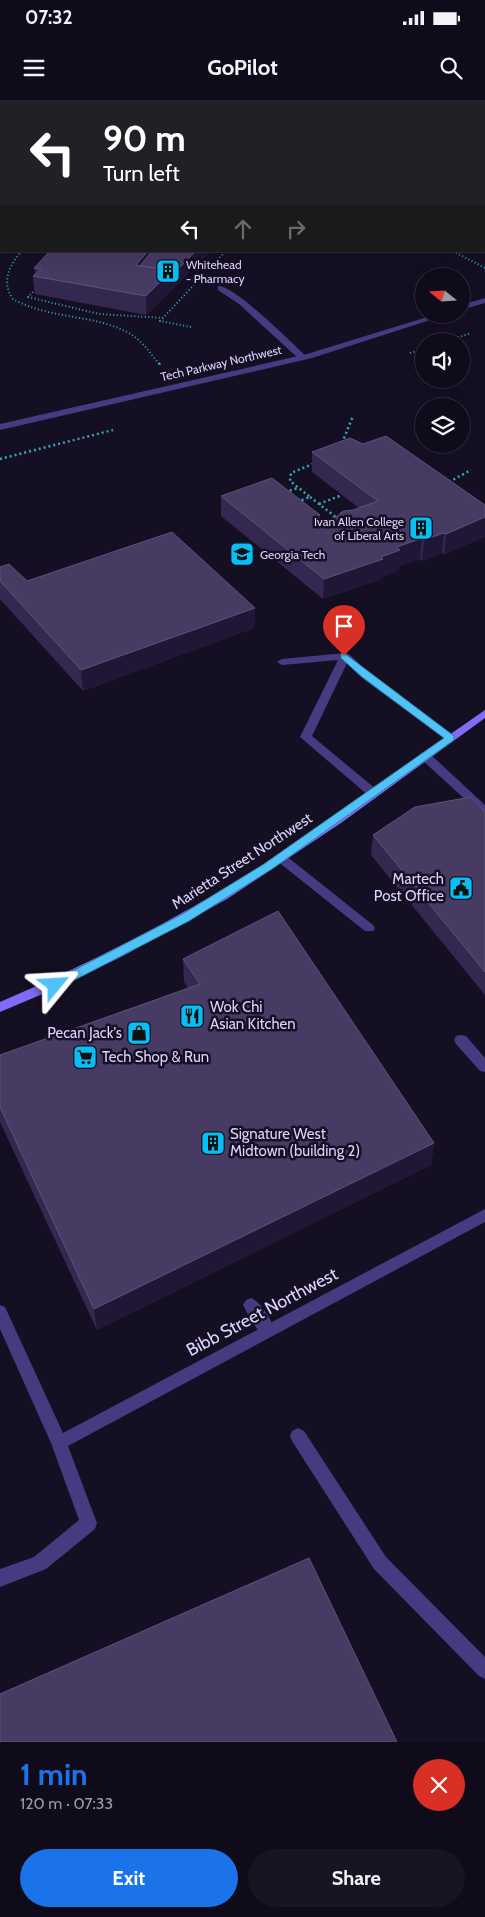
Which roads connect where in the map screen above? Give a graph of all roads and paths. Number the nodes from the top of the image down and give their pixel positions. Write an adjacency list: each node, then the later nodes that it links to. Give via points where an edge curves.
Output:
1 (21, 252): 17 (path, via 9,262 3,277 4,290 12,299 129,333)
2 (225, 252): 3 (path)
3 (208, 270)
4 (196, 283): 11 (path)
5 (38, 286): 10 (path, via 28,297)
6 (221, 288): 16 (street, via 242,302)
7 (485, 300): 8 (street)
8 (470, 305)
9 (104, 307): 10 (path)
10 (98, 314): 11 (path)
11 (163, 318): 13 (path, via 160,321)
12 (415, 323): 16 (street, Tech Parkway Northwest)
13 (191, 327)
14 (474, 333): 15 (path)
15 (470, 334)
16 (302, 357): 17 (street, Tech Parkway Northwest)
17 (179, 386): 19 (street, Tech Parkway Northwest)
18 (353, 416): 20 (path)
19 (0, 427)
20 (340, 446)
21 (322, 461): 24 (path, via 291,473 290,481)
22 (471, 470): 23 (path)
23 (444, 484)
24 (298, 488): 26 (path); 27 (path, via 282,493)
25 (342, 495): 28 (path)
26 (310, 497): 28 (path); 29 (path, via 294,503)
27 (288, 498)
28 (319, 504): 30 (path, via 338,519)
29 (298, 506)
30 (330, 523)
31 (344, 656): 32 (street); 34 (street); 36 (street, via 306,737)
32 (282, 662)
33 (485, 713): 34 (main road, Marietta Street Northwest)
34 (450, 738): 35 (main road, Marietta Street Northwest)
35 (425, 756): 36 (main road, Marietta Street Northwest); 37 (street)
36 (373, 792): 38 (main road, Marietta Street Northwest)
37 (485, 811)
38 (281, 858): 39 (street); 40 (main road, Marietta Street Northwest, via 185,918 55,985)
39 (369, 928)
40 (0, 1007)
41 (461, 1040): 42 (street)
42 (485, 1067)
43 (485, 1215): 46 (street, Bibb Street Northwest)
44 (251, 1305): 46 (street)
45 (0, 1312): 48 (street)
46 (268, 1331): 48 (street, Bibb Street Northwest)
47 (298, 1436): 50 (street, via 380,1563)
48 (59, 1443): 49 (street, via 89,1523 40,1563)
49 (0, 1578)
50 (485, 1670)

